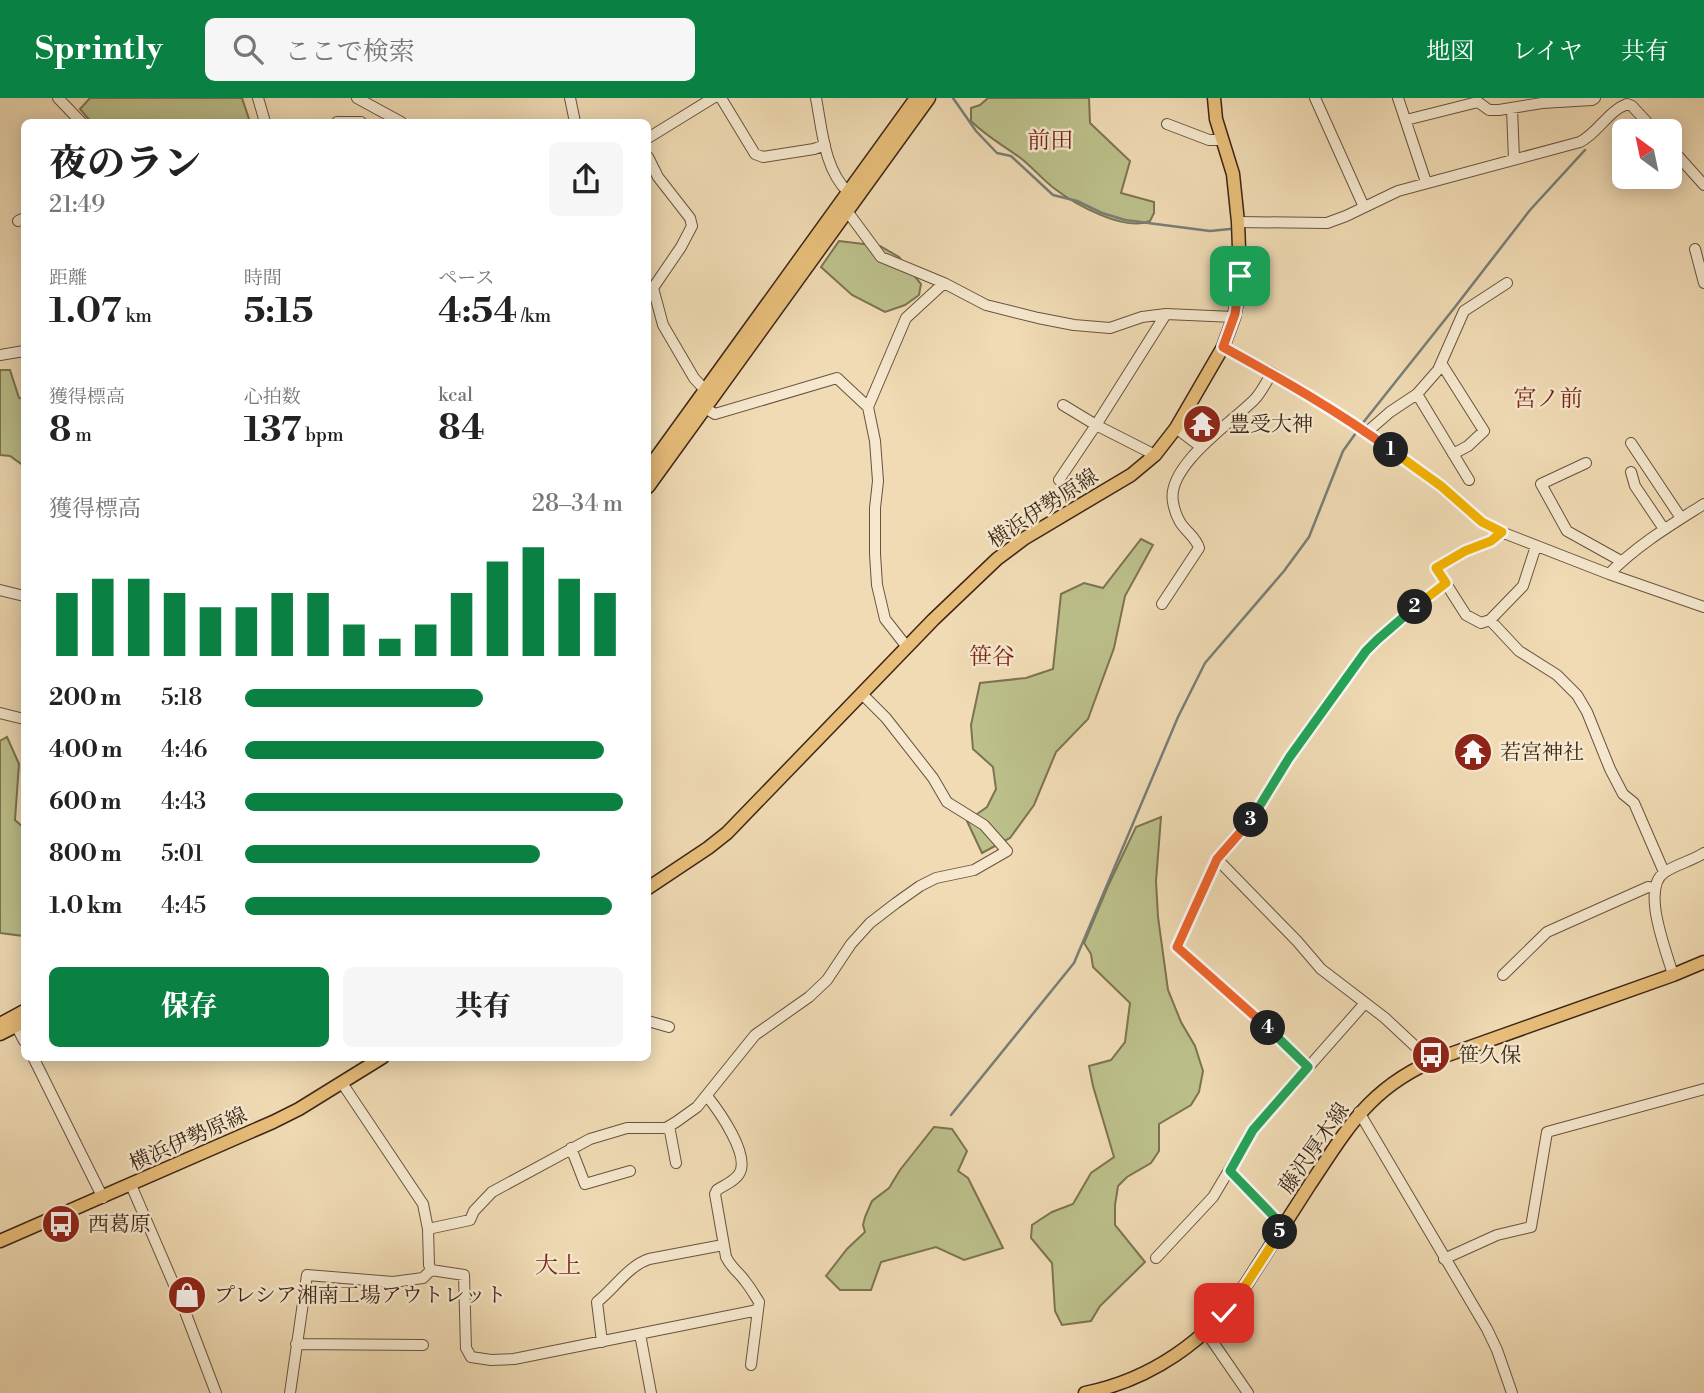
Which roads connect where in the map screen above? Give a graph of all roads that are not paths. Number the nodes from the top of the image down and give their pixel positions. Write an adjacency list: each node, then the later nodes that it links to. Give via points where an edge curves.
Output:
1 (58, 98): 18 (street)
2 (258, 98): 19 (street)
3 (357, 98): 17 (street)
4 (570, 98): 22 (street)
5 (713, 98): 26 (street)
6 (721, 98): 28 (street, via 755,154 763,157)
7 (816, 98): 28 (street)
8 (916, 98): 34 (main road)
9 (929, 98): 36 (main road)
10 (1214, 98): 27 (main road, 横浜伊勢原線)
11 (1315, 98): 35 (street)
12 (1398, 98): 24 (street)
13 (1595, 98): 16 (street)
14 (1477, 100): 16 (street, via 1489,110); 24 (street)
15 (1625, 101): 23 (street); 29 (street, via 1580,142)
16 (1512, 108): 29 (street)
17 (378, 110): 20 (street); 21 (street)
18 (77, 119)
19 (264, 119)
20 (377, 119)
21 (395, 119)
22 (574, 119)
23 (1644, 119)
24 (1406, 120): 32 (street)
25 (1167, 124): 27 (street)
26 (651, 136)
27 (1221, 140): 37 (main road, 横浜伊勢原線, via 1233,174)
28 (825, 145): 34 (street, via 836,177)
29 (1514, 159): 32 (street)
30 (1682, 160): 33 (street)
31 (651, 163): 42 (street, via 692,226)
32 (1426, 182): 35 (street)
33 (1704, 185)
34 (848, 192): 51 (main road)
35 (1364, 207): 37 (street, via 1322,224)
36 (847, 211): 39 (street, via 881,257); 55 (main road)
37 (1238, 222): 45 (main road, 横浜伊勢原線, via 1240,276)
38 (1695, 248): 41 (street)
39 (944, 283): 44 (street, via 986,305 1074,325 1110,328); 54 (street, via 906,318)
40 (1507, 283): 49 (street, via 1465,311)
41 (1704, 283)
42 (651, 288)
43 (651, 292): 51 (street, via 663,325)
44 (1166, 314): 45 (street); 56 (street)
45 (1234, 317): 46 (main road, 横浜伊勢原線)
46 (1223, 347): 50 (street); 57 (main road, 横浜伊勢原線)
47 (21, 352): 48 (street)
48 (0, 355)
49 (1441, 363): 52 (street); 61 (street, via 1484,431)
50 (1272, 373): 58 (street); 60 (street, via 1257,398)
51 (705, 390): 64 (main road)
52 (1418, 394): 58 (street); 61 (street)
53 (1063, 404): 56 (street)
54 (868, 407): 55 (street, via 837,378 715,414); 82 (street, via 878,481 877,585 886,620)
55 (705, 408): 68 (main road)
56 (1096, 425): 62 (street); 66 (street)
57 (1176, 428): 60 (street); 62 (main road, 横浜伊勢原線)
58 (1362, 429): 72 (street, via 1482,522)
59 (1631, 443): 70 (street)
60 (1201, 447): 79 (street, via 1186,463 1172,500 1199,548)
61 (1453, 454): 67 (street)
62 (1155, 455): 82 (main road, 横浜伊勢原線, via 1131,475 997,559)
63 (1586, 463): 74 (street, via 1541,484 1567,531)
64 (651, 466)
65 (1631, 472): 71 (street, via 1635,486)
66 (1059, 480)
67 (1469, 480)
68 (651, 484)
69 (1704, 504): 70 (street)
70 (1681, 518): 71 (street)
71 (1664, 529): 74 (street)
72 (1502, 532): 73 (street); 76 (street, via 1436,568)
73 (1536, 546): 75 (street); 81 (street, via 1523,586)
74 (1621, 561): 75 (street)
75 (1609, 574): 80 (street)
76 (1446, 583): 81 (street, via 1466,615 1481,623); 87 (street, via 1366,651 1289,758 1248,825)
77 (0, 590): 78 (street)
78 (21, 596)
79 (1162, 604)
80 (1704, 607)
81 (1490, 620): 88 (street, via 1519,651 1557,675 1577,695 1610,769 1634,803)
82 (907, 647): 83 (main road, 横浜伊勢原線)
83 (862, 694): 89 (main road, 横浜伊勢原線, via 727,833); 105 (street, via 902,738 947,803 984,825 1007,851 974,870 920,886 870,923 827,980 755,1035)
84 (0, 713): 85 (street)
85 (21, 718)
86 (1704, 853): 88 (street)
87 (1217, 859): 94 (street, via 1321,969); 102 (street, via 1177,947)
88 (1664, 872): 90 (street)
89 (651, 886)
90 (1654, 888): 92 (street, via 1548,932); 93 (street, via 1655,911)
91 (1704, 962): 93 (main road, 藤沢厚木線)
92 (1503, 975)
93 (1673, 975): 101 (main road, 藤沢厚木線)
94 (1365, 1003): 101 (street); 102 (street)
95 (651, 1022): 97 (street)
96 (13, 1023): 98 (main road)
97 (669, 1027)
98 (0, 1034)
99 (35, 1061): 113 (street)
100 (377, 1061): 103 (main road, 横浜伊勢原線)
101 (1431, 1061): 106 (main road, 藤沢厚木線, via 1395,1081)
102 (1308, 1067): 111 (street, via 1253,1130)
103 (342, 1083): 112 (main road, 横浜伊勢原線, via 273,1122); 115 (street, via 423,1204)
104 (1704, 1089): 119 (street, via 1547,1132 1531,1227 1497,1235)
105 (707, 1096): 107 (street); 117 (street, via 729,1126 743,1163 739,1174 715,1195)
106 (1359, 1112): 114 (main road, 藤沢厚木線); 119 (street)
107 (666, 1128): 108 (street, via 624,1129); 109 (street)
108 (571, 1148): 110 (street, via 585,1184); 115 (street, via 492,1192 470,1220)
109 (676, 1163)
110 (630, 1171)
111 (1230, 1171): 114 (street); 118 (street, via 1213,1198)
112 (131, 1185): 113 (main road, 横浜伊勢原線); 128 (street)
113 (103, 1198): 116 (main road, 横浜伊勢原線)
114 (1283, 1226): 122 (main road, 藤沢厚木線, via 1232,1304)
115 (428, 1229): 120 (street)
116 (0, 1241)
117 (723, 1245): 121 (street, via 730,1265 759,1301); 124 (street, via 640,1262 597,1302)
118 (1156, 1258)
119 (1444, 1259): 133 (street, via 1487,1329)
120 (431, 1270): 124 (street, via 464,1275 465,1338 471,1357 514,1359); 125 (street, via 423,1278 393,1282 307,1275)
121 (758, 1310): 123 (street); 127 (street)
122 (1206, 1332): 131 (main road, 藤沢厚木線, via 1150,1370); 132 (street)
123 (640, 1334): 124 (street); 130 (street)
124 (602, 1342)
125 (296, 1344): 126 (street); 129 (street)
126 (423, 1345)
127 (751, 1365)
128 (216, 1393)
129 (290, 1393)
130 (651, 1393)
131 (1085, 1393)
132 (1248, 1393)
133 (1512, 1393)

